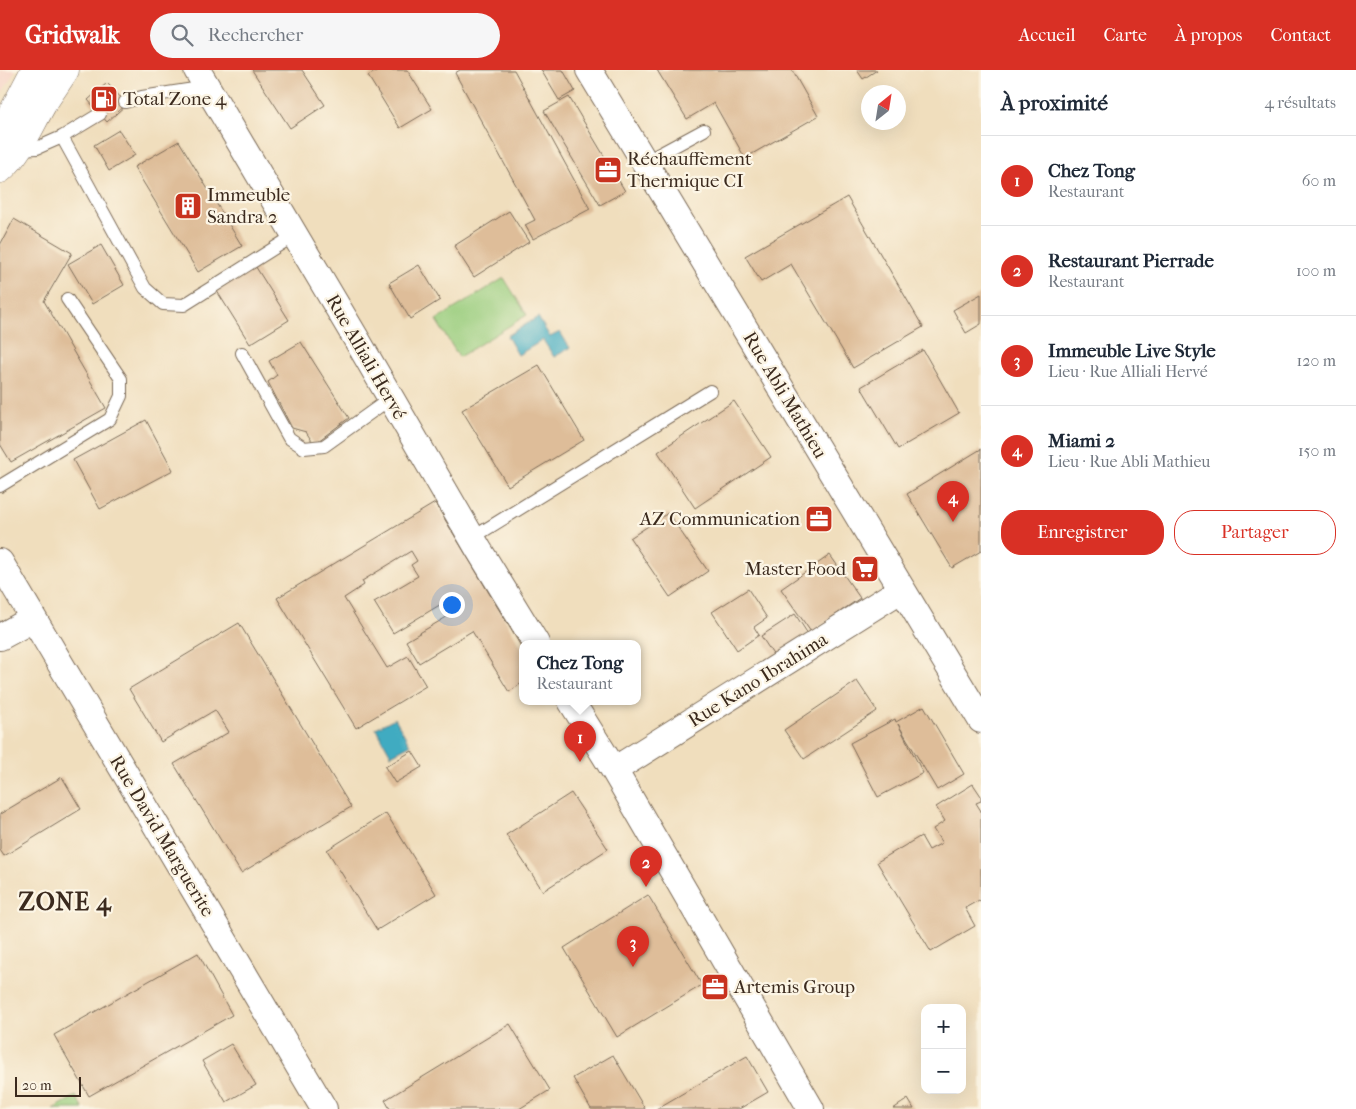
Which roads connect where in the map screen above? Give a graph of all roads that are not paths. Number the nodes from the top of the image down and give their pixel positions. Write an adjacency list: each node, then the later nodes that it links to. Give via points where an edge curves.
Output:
1 (35, 70): 9 (main road)
2 (65, 70): 9 (main road)
3 (589, 70): 10 (street, Rue Abli Mathieu)
4 (202, 78): 5 (lane); 11 (street, Rue Alliali Hervé)
5 (125, 102)
6 (100, 114): 8 (lane)
7 (704, 130): 10 (lane)
8 (62, 137): 9 (lane, via 37,148); 11 (lane, via 145,288 164,304 184,305)
9 (5, 152)
10 (645, 162): 19 (street, Rue Abli Mathieu)
11 (295, 235): 15 (street, Rue Alliali Hervé)
12 (67, 298): 16 (lane, via 121,379 121,396 110,418)
13 (242, 353): 15 (lane, via 289,438 304,448 324,446)
14 (710, 392): 17 (lane)
15 (391, 398): 17 (street, Rue Alliali Hervé)
16 (0, 486)
17 (472, 538): 22 (street, Rue Alliali Hervé)
18 (0, 562): 20 (street, Rue David Marguerite)
19 (902, 589): 24 (street, Rue Abli Mathieu); 25 (street, Rue Kano Ibrahima)
20 (33, 619): 21 (street); 26 (street, Rue David Marguerite)
21 (0, 637)
22 (534, 640)
23 (573, 705): 25 (street)
24 (981, 720)
25 (614, 770): 27 (street)
26 (324, 1109)
27 (811, 1109)

